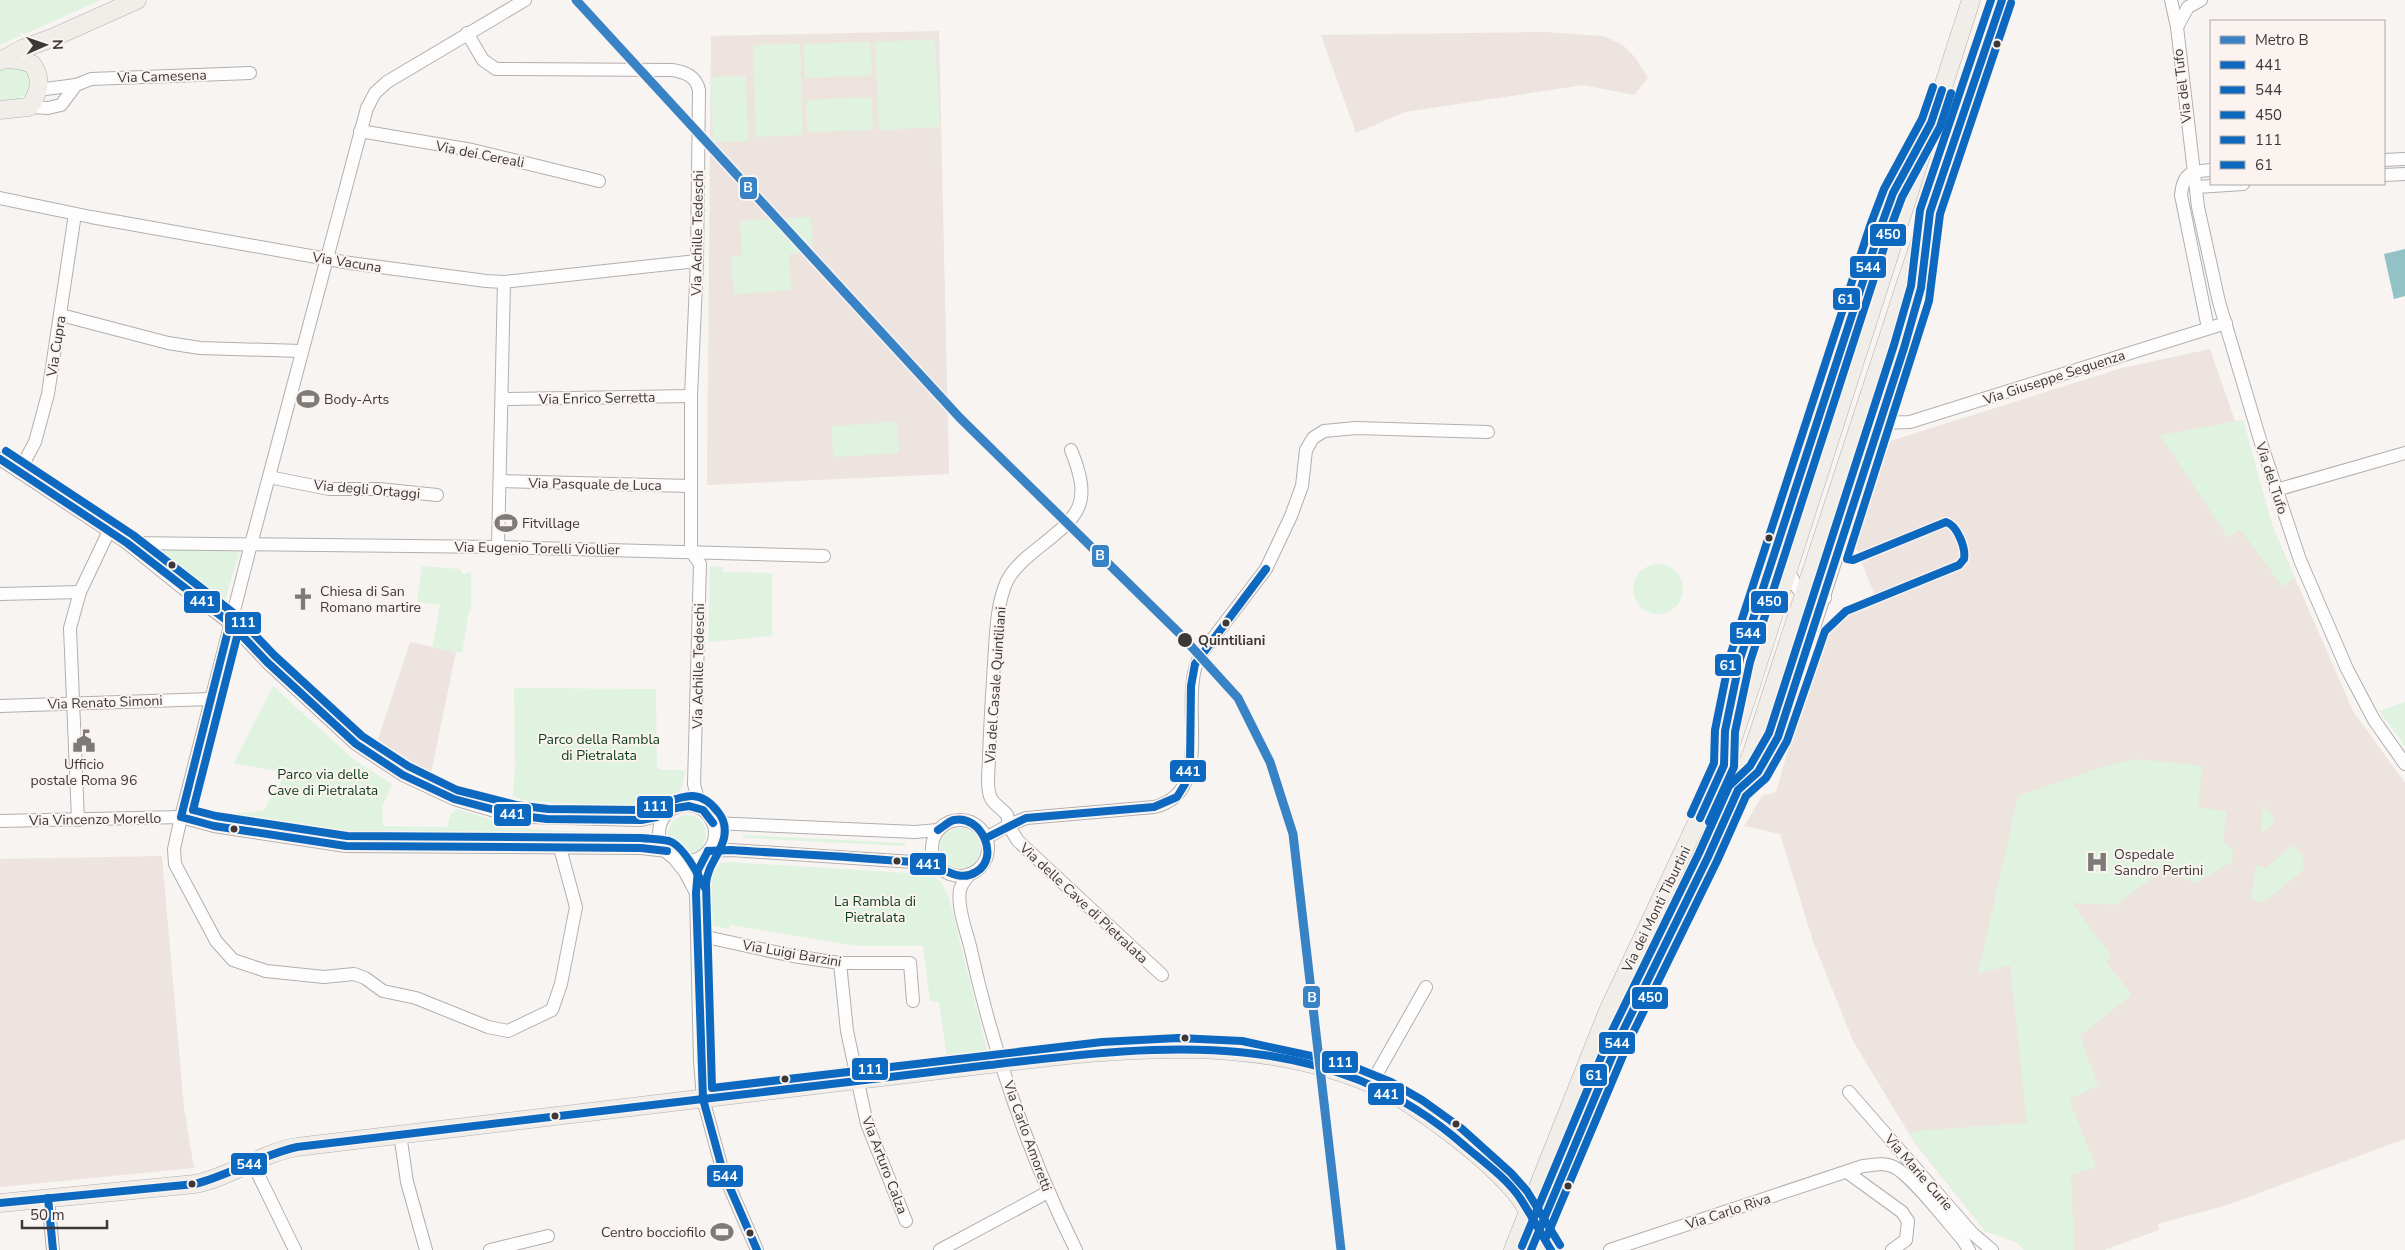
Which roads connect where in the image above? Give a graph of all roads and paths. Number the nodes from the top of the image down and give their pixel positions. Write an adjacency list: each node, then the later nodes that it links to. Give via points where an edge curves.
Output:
1 (137, 0): 9 (main road)
2 (525, 0): 8 (street)
3 (1971, 0): 17 (main road, Via dei Monti Tiburtini)
4 (2002, 0): 29 (main road, Via dei Monti Tiburtini)
5 (2171, 0): 7 (street, Via del Tufo)
6 (2201, 0): 7 (street, via 2188,7)
7 (2177, 27): 22 (street, Via del Tufo)
8 (468, 33): 18 (street, via 382,86 370,101); 32 (street, Via Achille Tedeschi, via 483,60 496,69 672,70 694,78 699,90)
9 (52, 38): 10 (main road); 11 (main road)
10 (2, 60): 11 (main road)
11 (32, 64): 14 (main road, via 38,75)
12 (250, 73): 13 (street, Via Camesena, via 91,79)
13 (76, 85): 14 (street, Via Camesena); 15 (street, via 61,105)
14 (38, 90): 15 (main road)
15 (29, 107): 16 (main road)
16 (0, 110)
17 (1931, 123): 57 (main road, Via dei Monti Tiburtini); 67 (street, Via dei Monti Tiburtini, via 1885,214 1740,658 1725,730)
18 (360, 130): 25 (street, Via dei Cereali, via 472,150); 31 (street)
19 (2405, 159): 20 (street)
20 (2387, 160): 24 (street)
21 (2210, 170): 22 (street)
22 (2194, 171): 27 (street, Via del Tufo); 36 (street, via 2184,183 2182,204)
23 (2405, 174): 24 (street)
24 (2388, 175)
25 (598, 181)
26 (2228, 185): 27 (street)
27 (2197, 187): 35 (street, Via del Tufo, via 2196,196 2216,293)
28 (0, 198): 30 (street, Via Vacuna)
29 (1930, 212): 40 (street, Via dei Monti Tiburtini, via 1919,298); 59 (main road, Via dei Monti Tiburtini)
30 (75, 214): 31 (street, Via Vacuna); 34 (street, Via Cupra)
31 (327, 258): 33 (street, Via Vacuna); 37 (street)
32 (697, 261): 33 (street, Via Vacuna); 38 (street, Via Achille Tedeschi)
33 (504, 282): 39 (street)
34 (61, 315): 37 (street, via 168,343 200,348); 45 (street, Via Cupra, via 44,410 35,442)
35 (2226, 323): 36 (street, Via Giuseppe Seguenza); 49 (street, Via del Tufo)
36 (2208, 328): 40 (street, Via Giuseppe Seguenza, via 1910,422)
37 (302, 351): 46 (street)
38 (691, 396): 39 (street, Via Enrico Serretta); 48 (street, Via Achille Tedeschi)
39 (502, 399): 47 (street)
40 (1880, 423): 61 (street, Via dei Monti Tiburtini)
41 (1488, 432): 77 (street, via 1365,428 1324,431 1313,438 1309,444 1302,486 1266,569 1196,664 1191,686 1190,765 1179,795 1154,807 1026,818)
42 (1071, 450): 77 (street, Via del Casale Quintiliani, via 1083,484 1081,502 1064,526 1014,570 1005,585 998,614 989,791 995,805 1008,814)
43 (2405, 453): 49 (street)
44 (0, 460): 45 (street)
45 (19, 472): 51 (street)
46 (268, 477): 50 (street, Via degli Ortaggi, via 329,488); 53 (street)
47 (500, 481): 48 (street, Via Pasquale de Luca); 54 (street)
48 (690, 486): 55 (street, Via Achille Tedeschi)
49 (2276, 490): 66 (street, Via del Tufo, via 2300,560 2354,684)
50 (437, 495)
51 (109, 531): 52 (street); 58 (street)
52 (127, 543): 53 (street, Via Eugenio Torelli Viollier); 62 (street)
53 (251, 544): 54 (street, Via Eugenio Torelli Viollier); 62 (street)
54 (498, 547): 55 (street, Via Eugenio Torelli Viollier)
55 (690, 551): 56 (street, Via Eugenio Torelli Viollier); 68 (street, Via Achille Tedeschi, via 700,564)
56 (824, 556)
57 (1788, 570): 59 (street, via 1796,588); 67 (main road, Via dei Monti Tiburtini)
58 (80, 592): 60 (street); 64 (street, via 70,628)
59 (1806, 593): 61 (street); 69 (main road, Via dei Monti Tiburtini)
60 (0, 594)
61 (1825, 598): 69 (street, Via dei Monti Tiburtini, via 1778,737 1758,772)
62 (230, 623): 63 (street); 72 (street, via 267,662 356,744 387,766 441,794 495,811 547,819 641,820)
63 (211, 699): 64 (street, Via Renato Simoni); 73 (street)
64 (73, 704): 65 (street, Via Renato Simoni); 74 (street)
65 (0, 706)
66 (2405, 764)
67 (1724, 765): 102 (main road, Via dei Monti Tiburtini, via 1620,984)
68 (694, 784): 70 (street); 71 (street, Via Achille Tedeschi)
69 (1738, 790): 104 (main road, Via dei Monti Tiburtini, via 1621,1035)
70 (680, 806): 71 (street); 72 (street)
71 (700, 808): 76 (street)
72 (668, 813): 82 (street, via 659,830 660,840)
73 (181, 817): 74 (street, Via Vincenzo Morello); 80 (street, Via Vincenzo Morello, via 214,826 346,846); 80 (street, via 174,849 176,864 216,941 233,960 266,971 324,977 354,974 383,991 416,998 488,1027 508,1031 552,1010 561,984 576,902)
74 (78, 820): 75 (street, Via Vincenzo Morello)
75 (0, 821)
76 (713, 822): 78 (street, via 915,832); 81 (street, via 714,840)
77 (1009, 825): 79 (street); 88 (street, Via delle Cave di Pietralata, via 1018,841)
78 (938, 830): 79 (street, via 947,823 962,820 976,825); 83 (street, via 932,848)
79 (986, 838): 84 (street, via 988,848 984,862)
80 (560, 848): 82 (street, Via Vincenzo Morello, via 641,848)
81 (707, 853): 82 (street, via 688,861); 83 (street, via 731,850); 85 (street, via 698,870)
82 (670, 854): 85 (street)
83 (939, 866): 84 (street, via 955,876)
84 (970, 874): 91 (street, Via Carlo Amoretti, via 960,891 960,903)
85 (696, 893): 86 (street)
86 (697, 935): 87 (street, Via Luigi Barzini); 95 (street)
87 (840, 963): 90 (street, Via Luigi Barzini, via 910,963); 92 (street, Via Arturo Calza)
88 (1162, 975)
89 (1426, 987): 93 (street)
90 (913, 1001)
91 (1002, 1063): 92 (main road); 93 (main road, via 1145,1049 1214,1049 1316,1066); 99 (street, Via Carlo Amoretti)
92 (856, 1080): 95 (main road); 103 (street, Via Arturo Calza, via 872,1138)
93 (1371, 1084): 102 (main road, via 1402,1100 1454,1136 1504,1180 1517,1194)
94 (1849, 1092): 119 (street, Via Marie Curie, via 1972,1233)
95 (703, 1099): 96 (main road); 110 (street, via 723,1172)
96 (400, 1134): 97 (main road, via 286,1149); 108 (street, via 407,1182)
97 (252, 1162): 100 (main road, via 218,1178 195,1184); 107 (street)
98 (1846, 1172): 116 (street, Via Carlo Riva); 117 (street, via 1902,1212 1908,1221 1906,1240); 118 (street, Via Carlo Riva, via 1882,1163 1894,1167)
99 (1048, 1192): 111 (street); 112 (street, Via Carlo Amoretti)
100 (48, 1198): 101 (main road); 106 (street)
101 (0, 1203)
102 (1527, 1213): 104 (main road); 113 (main road, Via dei Monti Tiburtini)
103 (906, 1221)
104 (1538, 1232): 114 (main road, Via dei Monti Tiburtini); 115 (main road)
105 (548, 1236): 109 (street)
106 (52, 1250)
107 (295, 1250)
108 (426, 1250)
109 (490, 1250)
110 (757, 1250)
111 (940, 1250)
112 (1076, 1250)
113 (1513, 1250)
114 (1531, 1250)
115 (1551, 1250)
116 (1610, 1250)
117 (1892, 1250)
118 (1969, 1250)
119 (1992, 1250)

